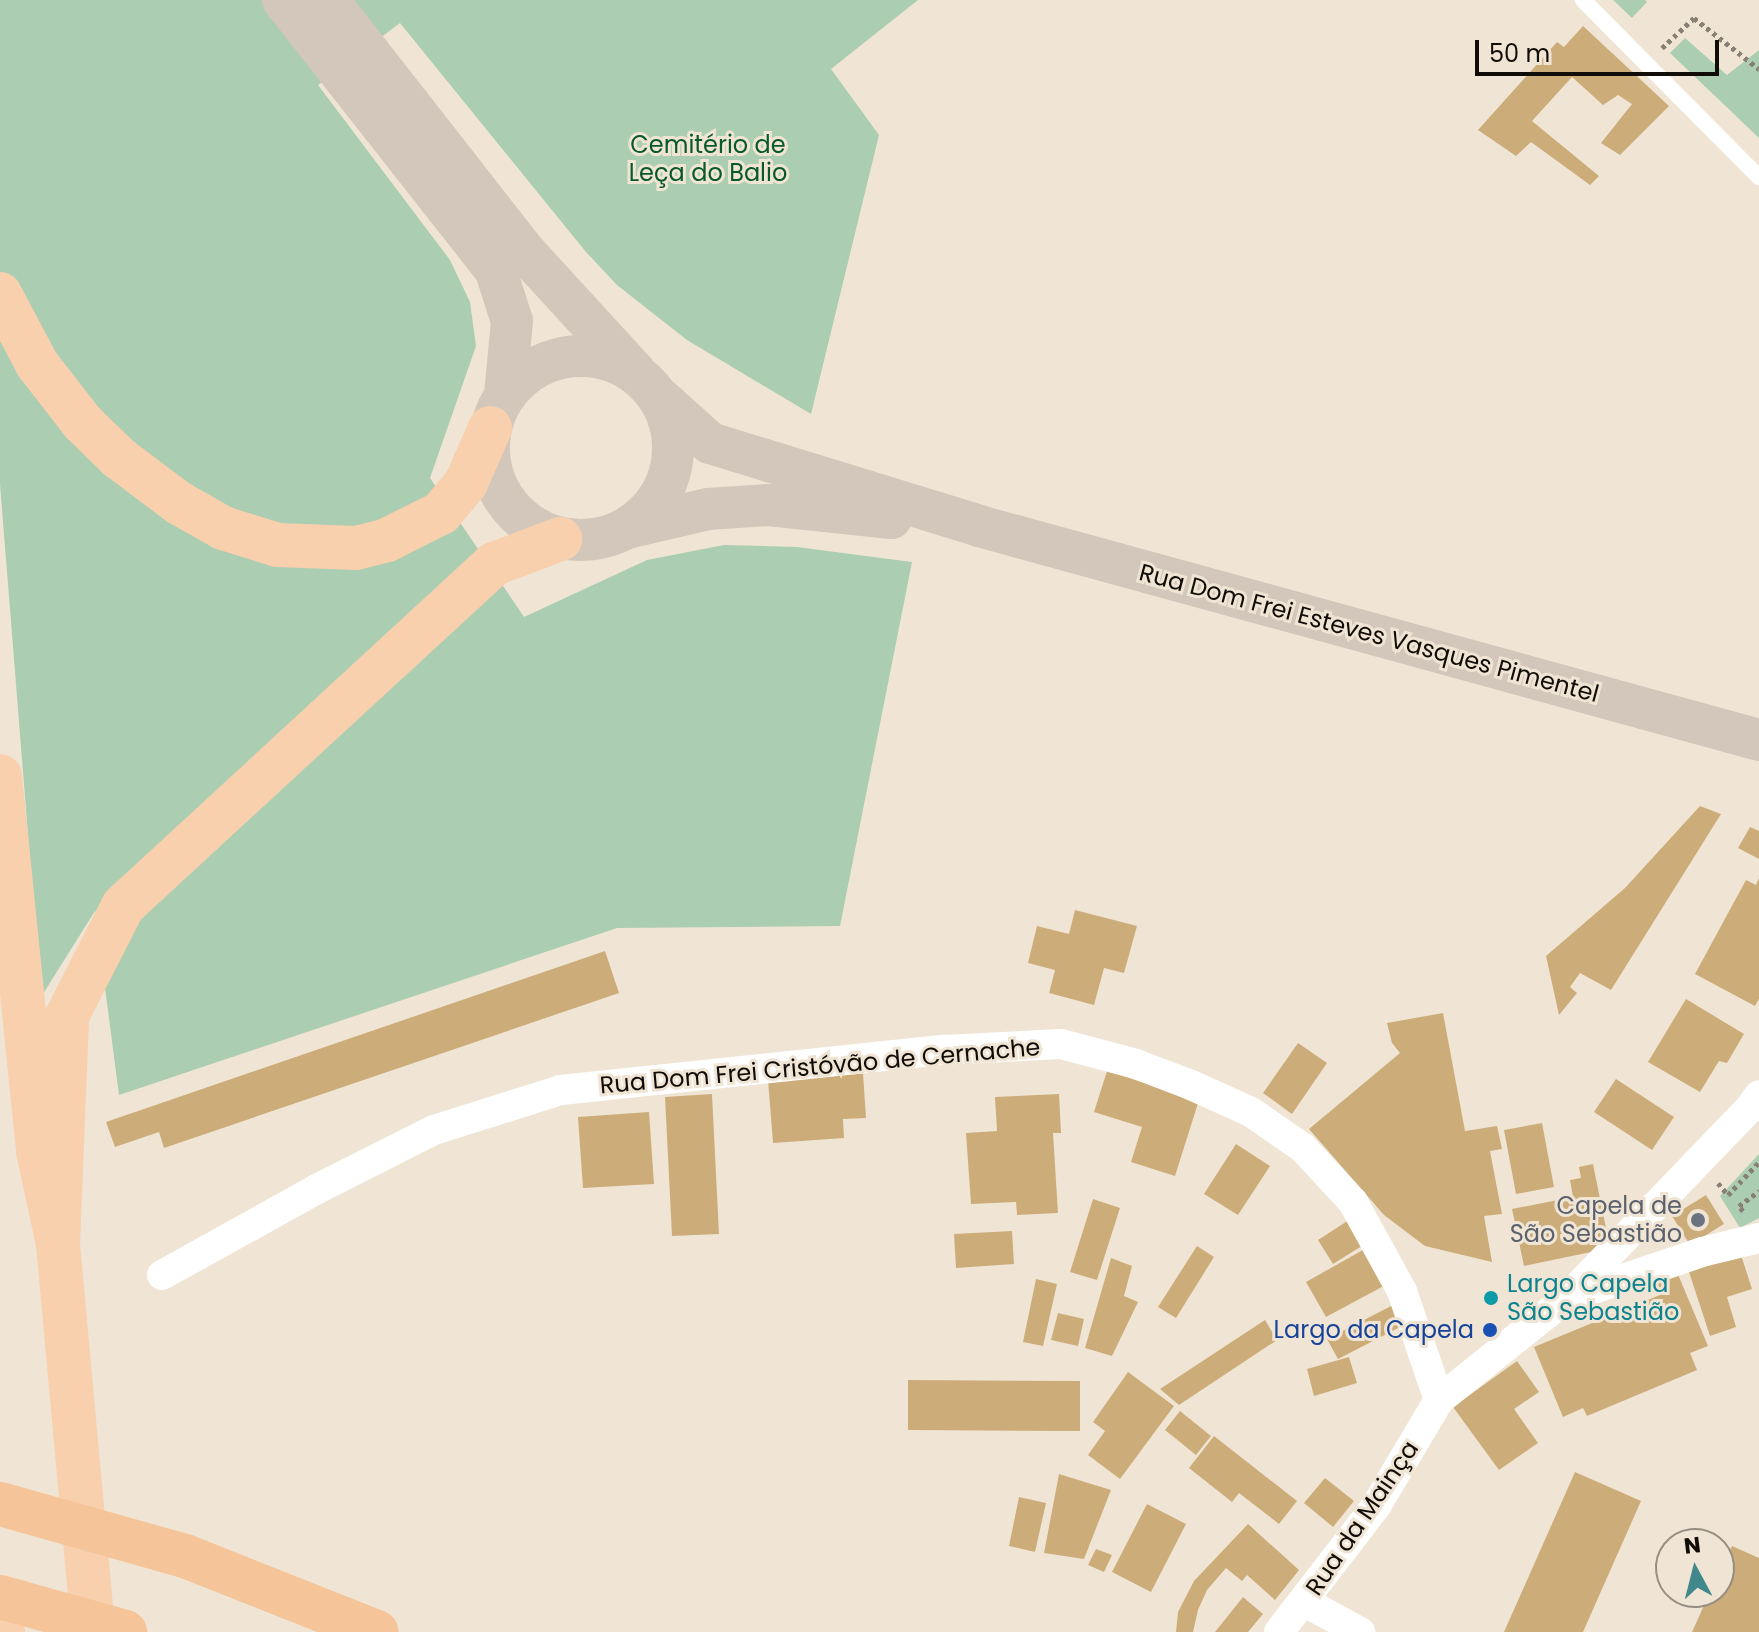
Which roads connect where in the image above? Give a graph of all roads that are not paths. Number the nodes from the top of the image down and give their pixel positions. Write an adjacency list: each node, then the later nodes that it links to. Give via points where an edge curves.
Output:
1 (283, 0): 7 (main road, via 496,271 512,321)
2 (328, 0): 6 (main road, Rua Dom Frei Esteves Vasques Pimentel, via 526,253)
3 (1583, 0): 4 (lane)
4 (1759, 177)
5 (0, 294): 7 (highway, via 37,364 83,423 119,458 223,528 278,545 356,548 387,540 441,513 466,483)
6 (647, 385): 7 (main road, via 602,358 565,357 531,370); 8 (main road, Rua Dom Frei Esteves Vasques Pimentel, via 710,443); 9 (main road, via 673,432 672,469 658,501)
7 (497, 412): 10 (main road, via 489,464 502,499 527,525)
8 (979, 526): 9 (main road, Rua Dom Frei Esteves Vasques Pimentel, via 769,505 708,509); 11 (main road, Rua Dom Frei Esteves Vasques Pimentel)
9 (631, 527): 10 (main road, via 597,540)
10 (560, 539): 15 (highway, via 494,564 123,906 67,1016)
11 (1759, 740)
12 (0, 776): 15 (highway, via 38,1151)
13 (1759, 1095): 17 (street)
14 (1759, 1238): 17 (street)
15 (58, 1244): 23 (highway)
16 (162, 1275): 18 (street, Rua Dom Frei Cristóvão de Cernache, via 434,1130 561,1090 944,1050 1061,1044 1136,1064 1203,1091 1251,1112 1303,1148 1353,1202 1402,1291)
17 (1567, 1298): 18 (street)
18 (1439, 1400): 21 (street, Rua da Mainça, via 1376,1506)
19 (0, 1504): 25 (highway, via 185,1556)
20 (0, 1600): 22 (highway); 24 (highway)
21 (1305, 1602): 26 (street, Rua da Mainça); 27 (street)
22 (3, 1632)
23 (93, 1632)
24 (125, 1632)
25 (377, 1632)
26 (1279, 1632)
27 (1360, 1632)

